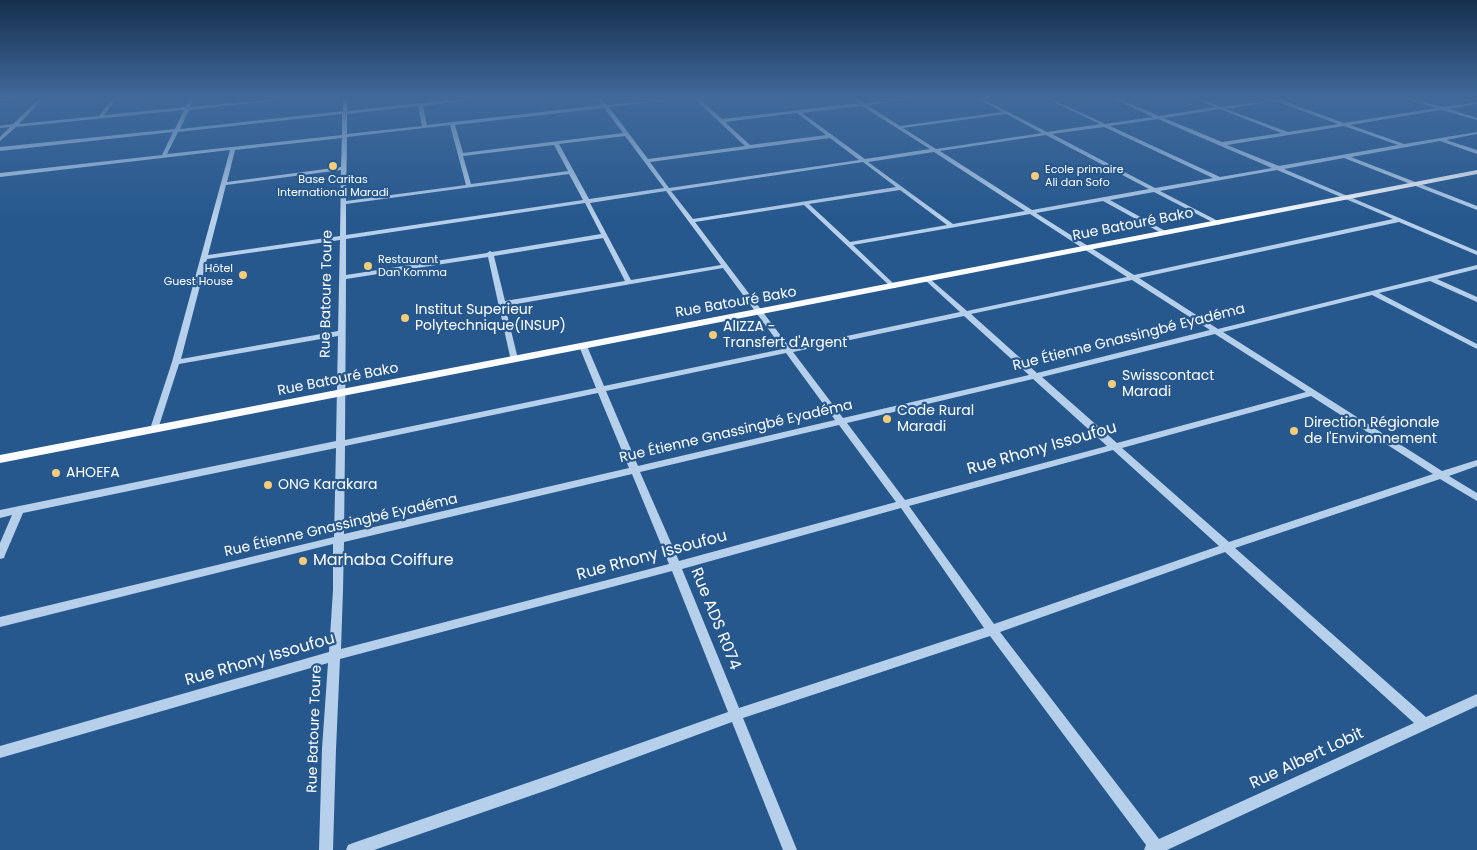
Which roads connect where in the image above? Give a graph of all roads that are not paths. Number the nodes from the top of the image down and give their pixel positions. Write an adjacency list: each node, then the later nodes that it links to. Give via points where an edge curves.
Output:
1 (96, 139): 24 (street)
2 (173, 139): 28 (street)
3 (320, 139): 23 (street)
4 (345, 139): 32 (street, Rue Batoure Toure)
5 (456, 139): 27 (street)
6 (590, 139): 19 (street)
7 (630, 139): 30 (street)
8 (740, 139): 22 (street)
9 (811, 139): 22 (street)
10 (835, 139): 31 (street)
11 (918, 139): 25 (street)
12 (1015, 139): 25 (street)
13 (1056, 139): 43 (street)
14 (1134, 139): 37 (street)
15 (1209, 139): 20 (street)
16 (1253, 139): 20 (street)
17 (1384, 139): 21 (street)
18 (1440, 139): 21 (street); 26 (street)
19 (556, 143): 27 (street); 34 (street)
20 (1221, 144): 33 (street)
21 (1402, 145): 29 (street)
22 (749, 147): 30 (street)
23 (233, 148): 28 (street); 38 (street)
24 (0, 149)
25 (936, 150): 31 (street); 50 (street)
26 (1477, 152)
27 (460, 155): 40 (street)
28 (164, 156): 36 (street)
29 (1343, 156): 33 (street); 39 (street)
30 (647, 161): 42 (street)
31 (864, 161): 41 (street); 42 (street)
32 (344, 168): 38 (street); 47 (street, Rue Batoure Toure)
33 (1278, 168): 37 (street); 44 (street)
34 (570, 172): 40 (street); 46 (street)
35 (1477, 172): 39 (main road, Rue Batouré Bako)
36 (0, 175)
37 (1218, 178): 43 (street)
38 (223, 184): 62 (street)
39 (1415, 184): 44 (main road, Rue Batouré Bako); 49 (street)
40 (469, 186): 47 (street)
41 (900, 188): 48 (street); 54 (street)
42 (668, 190): 46 (street); 52 (street)
43 (1154, 190): 45 (street); 53 (street)
44 (1347, 197): 51 (street); 53 (main road, Rue Batouré Bako)
45 (1103, 198): 50 (street); 55 (street)
46 (586, 202): 56 (street); 57 (street)
47 (344, 203): 57 (street, Rue Batoure Toure)
48 (806, 204): 52 (street); 58 (street)
49 (1477, 208)
50 (1030, 211): 54 (street); 59 (street)
51 (1399, 220): 61 (street); 65 (street)
52 (691, 221): 63 (street)
53 (1218, 222): 55 (main road, Rue Batouré Bako)
54 (951, 225): 58 (street)
55 (1165, 233): 59 (main road, Rue Batouré Bako)
56 (603, 236): 60 (street); 69 (street)
57 (343, 238): 62 (street); 66 (street, Rue Batoure Toure)
58 (848, 244): 70 (street)
59 (1088, 248): 65 (street); 68 (main road, Rue Batouré Bako)
60 (490, 253): 66 (street); 73 (street)
61 (1477, 253)
62 (203, 258): 82 (street)
63 (726, 266): 69 (street); 74 (street)
64 (1477, 267): 67 (street, Rue Étienne Gnassingbé Eyadéma)
65 (1134, 277): 75 (street); 76 (street)
66 (342, 278): 77 (street, Rue Batoure Toure)
67 (1432, 279): 71 (street, Rue Étienne Gnassingbé Eyadéma); 72 (street)
68 (928, 280): 70 (main road, Rue Batouré Bako); 75 (street)
69 (629, 282): 73 (street)
70 (894, 287): 74 (main road, Rue Batouré Bako)
71 (1373, 294): 76 (street, Rue Étienne Gnassingbé Eyadéma); 79 (street)
72 (1477, 300)
73 (502, 304): 81 (street)
74 (761, 313): 78 (main road, Rue Batouré Bako); 80 (street)
75 (965, 313): 80 (street); 83 (street)
76 (1217, 331): 83 (street, Rue Étienne Gnassingbé Eyadéma); 86 (street)
77 (342, 333): 82 (street); 85 (street, Rue Batoure Toure)
78 (583, 346): 81 (main road, Rue Batouré Bako); 84 (street, Rue ADS R074)
79 (1477, 347)
80 (788, 350): 84 (street); 87 (street)
81 (514, 359): 85 (main road, Rue Batouré Bako)
82 (176, 362): 88 (street)
83 (1035, 376): 87 (street, Rue Étienne Gnassingbé Eyadéma); 90 (street)
84 (601, 390): 89 (street); 93 (street, Rue ADS R074)
85 (340, 393): 88 (main road, Rue Batouré Bako); 89 (street, Rue Batoure Toure)
86 (1312, 393): 90 (street, Rue Rhony Issoufou); 94 (street)
87 (841, 421): 93 (street, Rue Étienne Gnassingbé Eyadéma); 96 (street)
88 (154, 429): 91 (main road, Rue Batouré Bako)
89 (340, 444): 97 (street); 99 (street, Rue Batoure Toure)
90 (1114, 446): 96 (street, Rue Rhony Issoufou); 100 (street)
91 (0, 459)
92 (1477, 463): 94 (street)
93 (635, 470): 99 (street, Rue Étienne Gnassingbé Eyadéma); 102 (street, Rue ADS R074)
94 (1442, 475): 95 (street); 100 (street)
95 (1477, 498)
96 (902, 504): 102 (street, Rue Rhony Issoufou); 104 (street)
97 (20, 509): 98 (street); 101 (street)
98 (0, 514)
99 (339, 539): 103 (street, Rue Étienne Gnassingbé Eyadéma); 105 (street, Rue Batoure Toure)
100 (1226, 547): 104 (street); 108 (street)
101 (0, 555)
102 (675, 565): 105 (street, Rue Rhony Issoufou); 107 (street, Rue ADS R074)
103 (0, 622)
104 (992, 630): 107 (street); 110 (street)
105 (334, 656): 109 (street, Rue Rhony Issoufou); 111 (street, Rue Batoure Toure)
106 (1477, 700): 108 (street, Rue Albert Lobit)
107 (736, 715): 112 (street); 113 (street, Rue ADS R074)
108 (1425, 724): 110 (street, Rue Albert Lobit)
109 (0, 752)
110 (1155, 849)
111 (326, 850)
112 (353, 850)
113 (790, 850)

